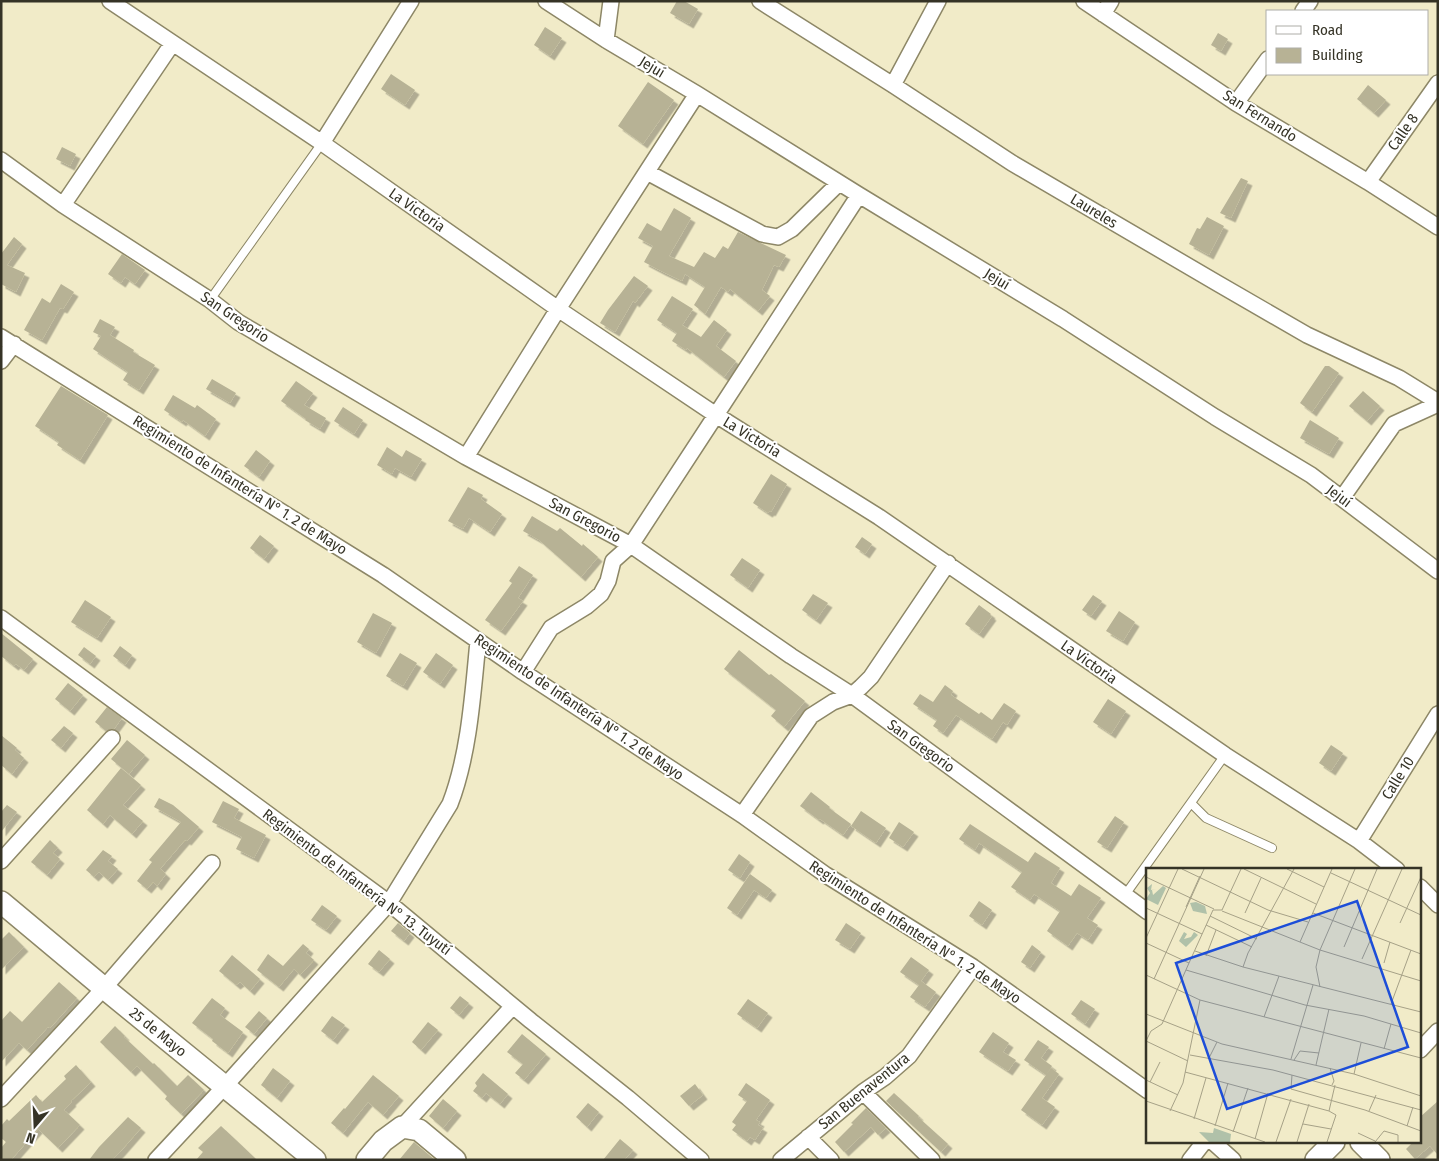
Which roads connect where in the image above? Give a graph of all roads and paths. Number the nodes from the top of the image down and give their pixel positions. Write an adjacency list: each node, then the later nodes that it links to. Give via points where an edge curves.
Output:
1 (110, 1): 10 (street, La Victoria)
2 (411, 1): 16 (street)
3 (546, 1): 9 (street, Jejuí)
4 (611, 1): 9 (street)
5 (760, 1): 13 (street, Laureles)
6 (938, 1): 13 (street)
7 (1084, 1): 8 (street, San Fernando)
8 (1107, 8): 15 (street, San Fernando)
9 (606, 40): 14 (street, Jejuí)
10 (172, 44): 16 (street, La Victoria); 22 (street)
11 (1266, 62): 15 (street)
12 (1438, 83): 19 (street, Calle 8)
13 (893, 85): 28 (street, Laureles, via 1012,163 1208,278 1307,335 1399,378)
14 (697, 94): 18 (street); 20 (street, Jejuí)
15 (1236, 102): 19 (street, San Fernando)
16 (322, 143): 24 (lane); 25 (street, La Victoria)
17 (1, 160): 22 (street, San Gregorio)
18 (647, 172): 20 (street, via 762,234 778,237 792,229); 25 (street)
19 (1368, 182): 23 (street, San Fernando)
20 (839, 183): 21 (street, Jejuí)
21 (858, 196): 29 (street); 31 (street, Jejuí, via 1070,324 1311,475)
22 (63, 206): 24 (street, San Gregorio)
23 (1438, 227)
24 (210, 300): 30 (street, San Gregorio, via 238,322)
25 (558, 309): 29 (street, La Victoria); 30 (street)
26 (8, 340): 27 (street); 36 (street, Regimiento de Infantería N° 1. 2 de Mayo, via 383,575)
27 (1, 361)
28 (1438, 403): 31 (street, via 1394,424)
29 (716, 415): 32 (street); 33 (street, La Victoria)
30 (466, 457): 32 (street, San Gregorio)
31 (1342, 498): 34 (street, Jejuí)
32 (631, 545): 37 (street, via 613,560 601,594 551,628); 38 (street, San Gregorio)
33 (948, 563): 38 (street, via 871,677); 41 (street, La Victoria)
34 (1438, 572)
35 (1, 618): 52 (street, Regimiento de Infantería N° 13. Tuyutí)
36 (478, 641): 37 (street, Regimiento de Infantería N° 1. 2 de Mayo); 52 (street, via 472,703 456,788 450,804)
37 (523, 672): 43 (street, Regimiento de Infantería N° 1. 2 de Mayo)
38 (852, 695): 43 (street, via 811,716); 50 (street, San Gregorio)
39 (1438, 714): 44 (street, Calle 10)
40 (112, 738): 46 (street)
41 (1225, 756): 42 (lane); 44 (street, La Victoria)
42 (1191, 803): 45 (lane, via 1206,818); 50 (lane)
43 (742, 815): 55 (street, Regimiento de Infantería N° 1. 2 de Mayo, via 826,875)
44 (1359, 841): 48 (street, La Victoria)
45 (1272, 848)
46 (1, 862)
47 (212, 863): 56 (street)
48 (1394, 868)
49 (1422, 889): 53 (street)
50 (1125, 895): 54 (street, San Gregorio)
51 (1, 902): 56 (street, 25 de Mayo)
52 (390, 903): 57 (street, Regimiento de Infantería N° 13. Tuyutí); 60 (street)
53 (1438, 904)
54 (1146, 911)
55 (973, 967): 61 (street, Regimiento de Infantería N° 1. 2 de Mayo); 62 (street, San Buenaventura, via 909,1056)
56 (104, 988): 60 (street, 25 de Mayo); 63 (street)
57 (513, 1006): 64 (street); 74 (street, Regimiento de Infantería N° 13. Tuyutí)
58 (1438, 1031): 59 (street)
59 (1422, 1048)
60 (224, 1086): 70 (street); 71 (street, 25 de Mayo)
61 (1146, 1090)
62 (863, 1092): 65 (street, San Buenaventura); 77 (street)
63 (1, 1099)
64 (402, 1127): 72 (street, via 383,1141); 73 (street, via 418,1130)
65 (808, 1137): 75 (street, San Buenaventura); 76 (street)
66 (1202, 1144): 78 (street)
67 (1215, 1144): 79 (street)
68 (1332, 1144): 80 (street)
69 (1364, 1144): 81 (street)
70 (156, 1160)
71 (316, 1160)
72 (367, 1160)
73 (455, 1160)
74 (701, 1160)
75 (781, 1160)
76 (831, 1160)
77 (932, 1160)
78 (1190, 1160)
79 (1233, 1160)
80 (1316, 1160)
81 (1379, 1160)

